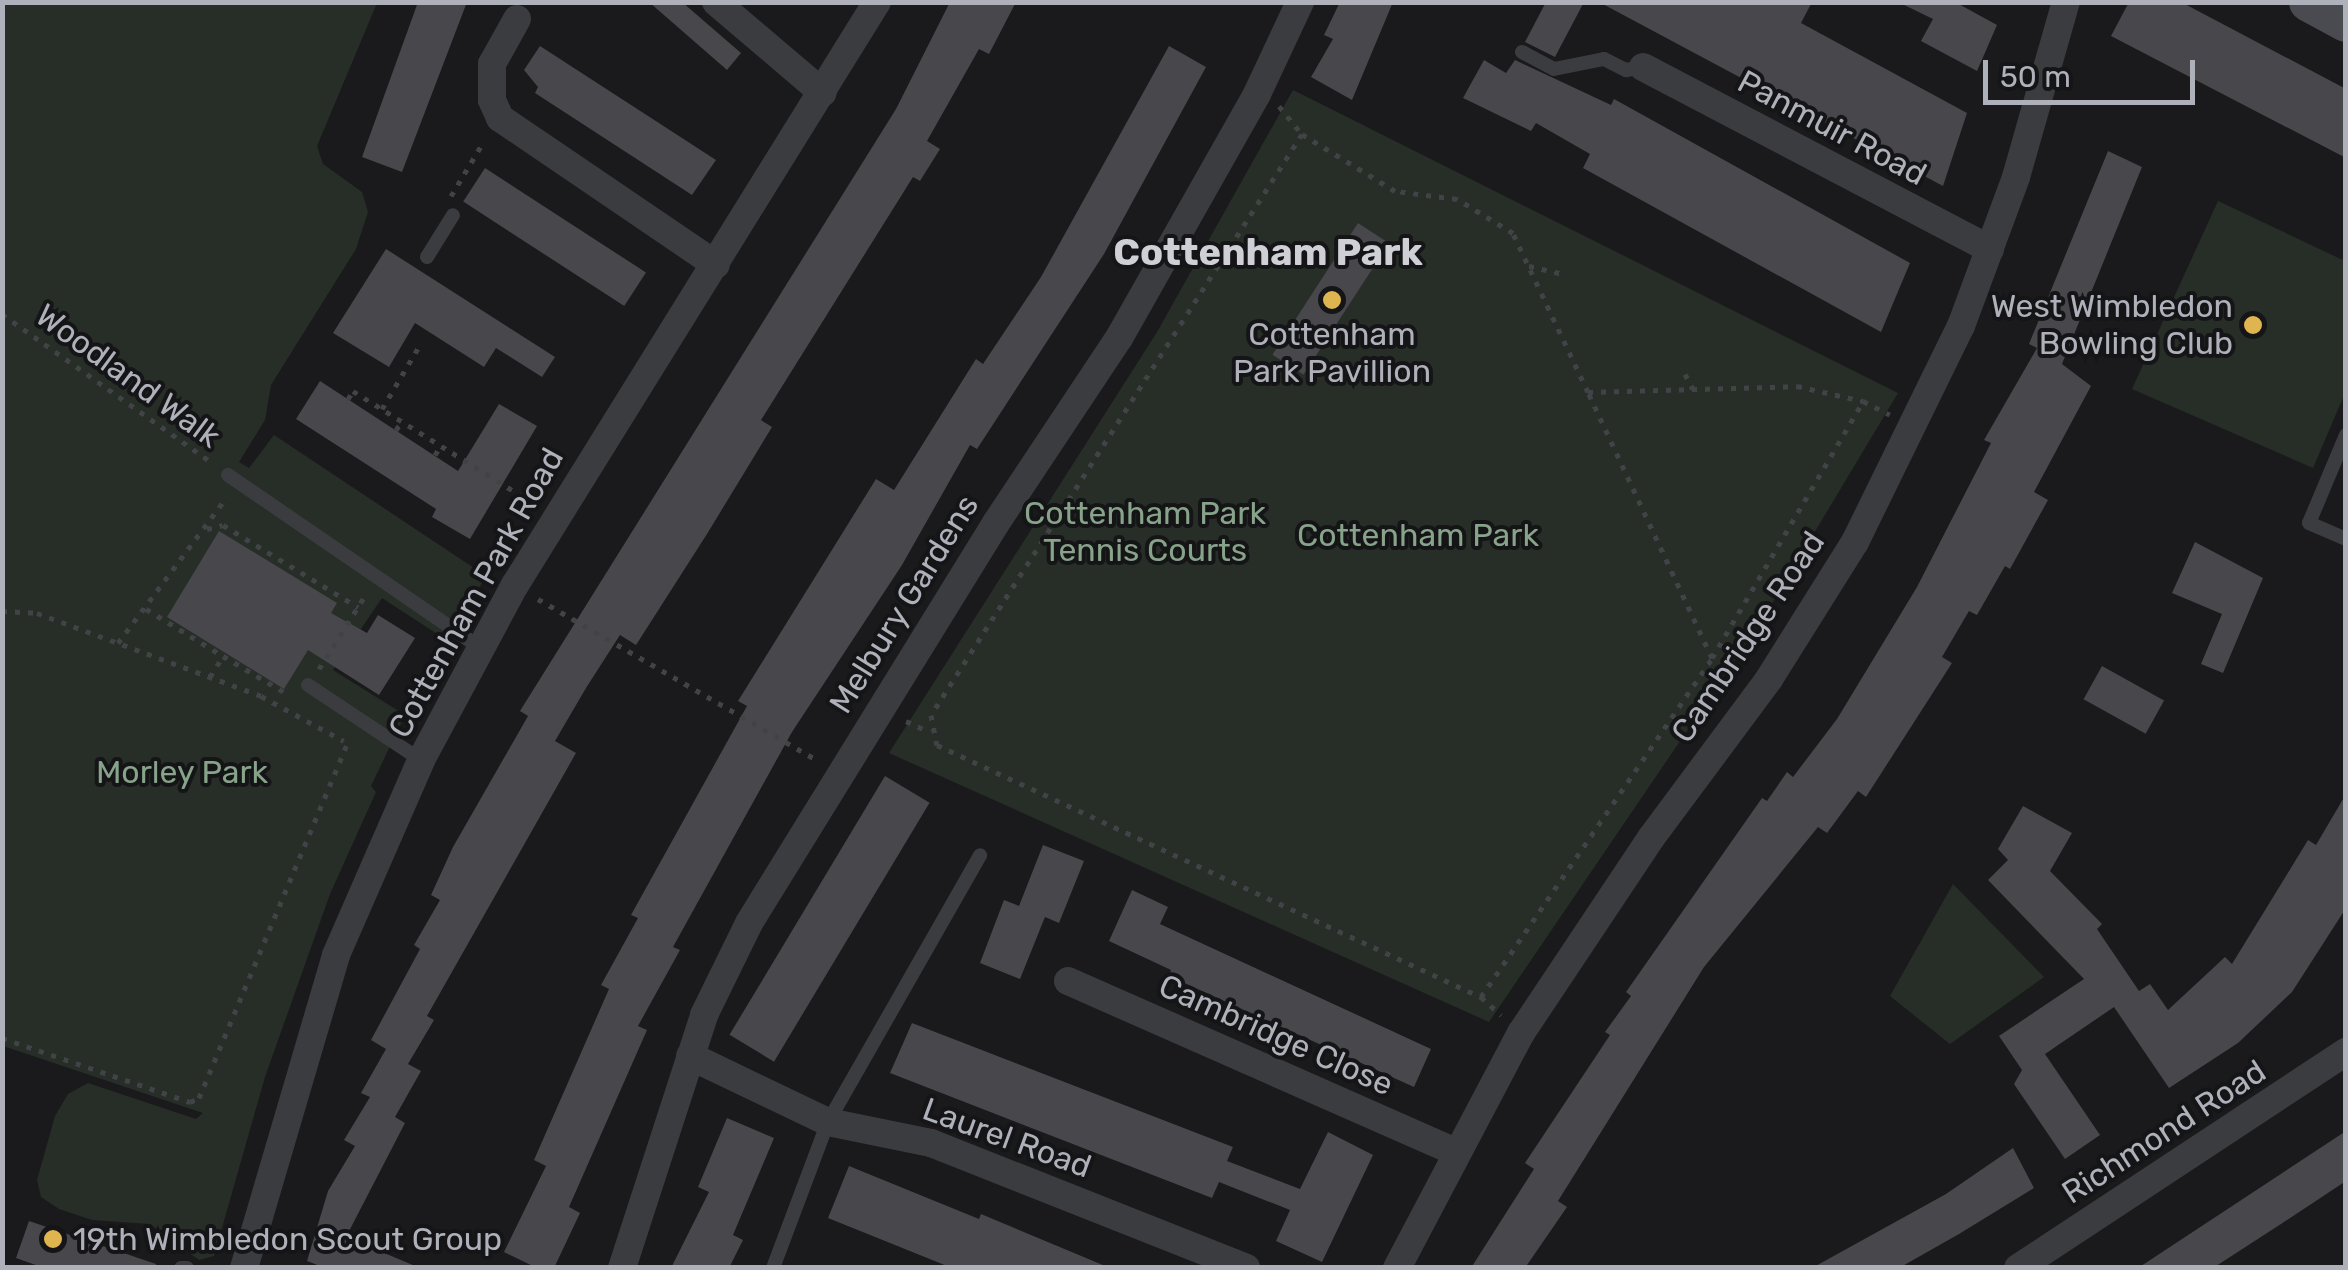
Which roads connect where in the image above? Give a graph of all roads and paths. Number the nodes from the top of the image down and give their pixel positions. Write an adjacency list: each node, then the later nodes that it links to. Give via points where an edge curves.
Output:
1 (716, 2): 8 (street)
2 (877, 2): 8 (street, Cottenham Park Road)
3 (1300, 2): 48 (street, Melbury Gardens, via 1222,158 1119,338)
4 (2066, 2): 11 (street, Cambridge Road)
5 (516, 18): 9 (street, via 492,64 492,100)
6 (1522, 52): 7 (lane, via 1554,69 1604,59 1626,70)
7 (1643, 67): 11 (street, Panmuir Road)
8 (824, 93): 13 (street, Cottenham Park Road)
9 (500, 118): 10 (path, via 446,203); 13 (street)
10 (453, 215): 12 (lane)
11 (1990, 249): 25 (street, Cambridge Road)
12 (427, 258)
13 (716, 265): 31 (street, Cottenham Park Road)
14 (1529, 266): 15 (path); 20 (path); 42 (path, via 1514,233 1458,200 1395,191 1302,134 931,715 930,732 937,745 1481,998)
15 (1560, 273)
16 (2, 314): 30 (path, Woodland Walk)
17 (421, 343): 23 (path)
18 (1684, 374): 19 (path)
19 (1693, 389): 20 (path); 22 (path, via 1796,386)
20 (1588, 392): 42 (path)
21 (348, 399): 23 (path, via 353,390)
22 (1863, 402): 25 (path); 42 (path)
23 (382, 408): 24 (path)
24 (402, 421): 26 (path); 28 (path)
25 (1916, 423): 55 (street, Cambridge Road, via 1810,619 1599,914)
26 (396, 430)
27 (2346, 434): 33 (lane, via 2308,524)
28 (441, 445): 29 (path); 31 (path)
29 (435, 455)
30 (233, 478): 32 (path); 34 (lane)
31 (556, 517): 35 (street, Cottenham Park Road)
32 (206, 529): 36 (path, via 223,525); 37 (path)
33 (2346, 539)
34 (377, 577): 36 (path); 40 (lane)
35 (515, 585): 40 (street, Cottenham Park Road); 48 (path)
36 (358, 607): 44 (path)
37 (146, 610): 39 (path); 41 (path)
38 (2, 611): 39 (path, via 37,613)
39 (118, 642): 43 (path)
40 (481, 648): 47 (street, Cottenham Park Road)
41 (222, 656): 43 (path); 44 (path, via 299,698)
42 (1712, 658)
43 (210, 677): 46 (path)
44 (308, 685): 45 (lane)
45 (381, 729): 46 (path); 47 (lane)
46 (344, 741): 51 (path, via 346,756 199,1098 190,1102)
47 (421, 760): 57 (street, Cottenham Park Road, via 336,956)
48 (839, 772): 53 (street, Melbury Gardens, via 749,923)
49 (980, 855): 54 (lane)
50 (1068, 981): 55 (street, Cambridge Close)
51 (2, 1038)
52 (2346, 1052): 62 (street, Richmond Road)
53 (690, 1056): 54 (street, Laurel Road); 58 (street, Melbury Gardens)
54 (828, 1122): 56 (street, Laurel Road, via 931,1143); 59 (lane)
55 (1455, 1152): 61 (street, Cambridge Road)
56 (1202, 1260): 60 (street, Laurel Road)
57 (244, 1268)
58 (622, 1268)
59 (773, 1268)
60 (1246, 1268)
61 (1396, 1268)
62 (2018, 1268)

